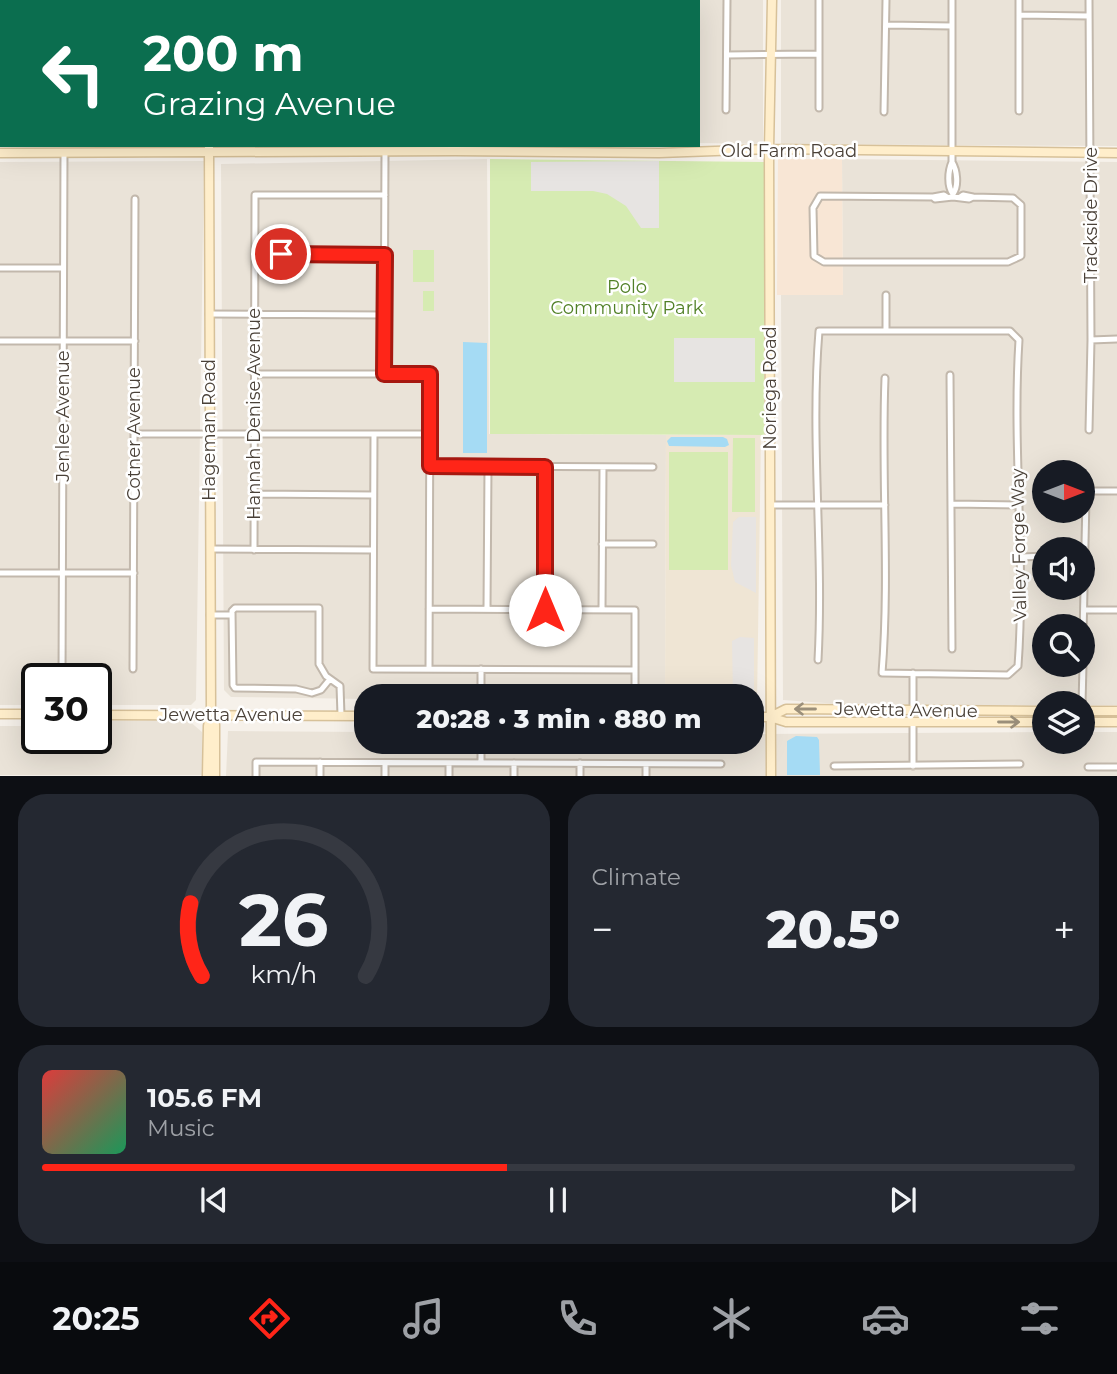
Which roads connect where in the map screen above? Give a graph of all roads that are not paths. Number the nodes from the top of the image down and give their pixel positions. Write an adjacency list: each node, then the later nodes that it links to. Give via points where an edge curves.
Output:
1 (727, 0): 13 (street)
2 (772, 0): 14 (street, Noriega Road)
3 (819, 0): 12 (street)
4 (886, 0): 10 (street)
5 (951, 0): 11 (street)
6 (1019, 0): 8 (street)
7 (1089, 0): 9 (street, Trackside Drive)
8 (1019, 15): 9 (street); 17 (street)
9 (1089, 16): 32 (street, Trackside Drive)
10 (886, 25): 11 (street); 18 (street)
11 (951, 26): 29 (street)
12 (819, 54): 14 (street); 15 (street)
13 (727, 55): 14 (street); 16 (street)
14 (772, 55): 27 (street, Noriega Road)
15 (819, 108)
16 (726, 110)
17 (1019, 111)
18 (884, 112)
19 (455, 148): 25 (street, Old Farm Road); 28 (street, Old Farm Road)
20 (32, 149): 30 (street, Old Farm Road); 31 (street, Old Farm Road)
21 (98, 149): 22 (street, Old Farm Road); 31 (street, Old Farm Road)
22 (164, 149): 23 (street, Old Farm Road)
23 (209, 149): 24 (street, Old Farm Road); 42 (street, Hageman Road)
24 (328, 149): 28 (street, Old Farm Road)
25 (524, 149): 26 (street, Old Farm Road)
26 (659, 149): 27 (street, Old Farm Road)
27 (769, 149): 29 (street, Old Farm Road); 70 (street, Noriega Road)
28 (385, 152): 34 (street)
29 (951, 152): 32 (street, Old Farm Road); 35 (street)
30 (0, 153)
31 (64, 153): 40 (street, Jenlee Avenue)
32 (1091, 153): 33 (street, Old Farm Road); 46 (street, Trackside Drive)
33 (1117, 153)
34 (385, 195): 37 (street, Hannah Denise Avenue, via 255,195); 38 (street)
35 (951, 196): 35 (street, via 820,196 813,208 814,256 824,262 1008,262 1021,256 1021,205 1013,198)
36 (135, 199): 50 (street, Cotner Avenue)
37 (255, 254): 38 (street); 43 (street, Hannah Denise Avenue)
38 (385, 255): 44 (street)
39 (0, 268): 40 (street)
40 (63, 268): 49 (street, Jenlee Avenue)
41 (886, 295): 45 (street)
42 (209, 314): 43 (street); 58 (street, Hageman Road)
43 (254, 314): 44 (street); 51 (street, Hannah Denise Avenue)
44 (385, 315): 52 (street)
45 (886, 331): 71 (street, via 819,331 815,405); 73 (street, Valley Forge Way, via 1010,331 1019,340)
46 (1091, 340): 47 (street); 55 (street, Trackside Drive)
47 (1117, 340)
48 (0, 341): 49 (street)
49 (63, 341): 50 (street); 83 (street, Jenlee Avenue)
50 (135, 341): 57 (street, Cotner Avenue)
51 (254, 374): 52 (street); 56 (street, Hannah Denise Avenue)
52 (384, 374): 60 (street, via 430,374)
53 (950, 375): 69 (street)
54 (885, 378): 72 (street)
55 (1089, 430)
56 (254, 433): 58 (street); 59 (street); 67 (street, Hannah Denise Avenue)
57 (134, 434): 58 (street); 84 (street, Cotner Avenue)
58 (209, 434): 77 (street, Hageman Road)
59 (373, 434): 60 (street); 68 (street)
60 (430, 434): 61 (street)
61 (430, 466): 62 (street); 86 (street)
62 (488, 467): 63 (street); 87 (street)
63 (545, 467): 64 (street); 88 (street)
64 (603, 467): 65 (street); 75 (street)
65 (653, 467)
66 (1117, 491): 74 (street, via 1093,491 1086,498)
67 (254, 495): 68 (street); 78 (street, Hannah Denise Avenue)
68 (373, 495): 79 (street)
69 (952, 504): 73 (street); 95 (street)
70 (771, 505): 71 (street); 118 (street, Noriega Road)
71 (818, 505): 72 (street); 96 (street)
72 (885, 505): 102 (street, via 887,598 882,673)
73 (1018, 505): 80 (street, Valley Forge Way)
74 (1085, 537)
75 (602, 544): 76 (street); 89 (street)
76 (653, 544)
77 (210, 549): 78 (street); 93 (street, Hageman Road)
78 (254, 550): 79 (street)
79 (373, 550): 99 (street, via 373,669)
80 (1022, 556): 81 (street); 102 (street, Valley Forge Way, via 1018,666 1008,675)
81 (1032, 556)
82 (0, 573): 83 (street)
83 (62, 573): 84 (street); 97 (street, Jenlee Avenue)
84 (134, 573): 98 (street, Cotner Avenue)
85 (1084, 600): 90 (street)
86 (429, 609): 87 (street); 99 (street)
87 (487, 610): 88 (street)
88 (545, 610): 89 (street)
89 (602, 610): 101 (street, via 635,610)
90 (1084, 610): 91 (street); 92 (street)
91 (1117, 610)
92 (1084, 614)
93 (210, 615): 94 (street); 114 (street, Hageman Road)
94 (232, 615): 103 (street, via 235,608 319,608 318,658); 103 (street, via 235,688 312,693)
95 (951, 649)
96 (818, 660)
97 (62, 663)
98 (133, 669)
99 (429, 669): 100 (street)
100 (481, 669): 101 (street); 104 (street)
101 (635, 670): 105 (street)
102 (913, 673): 106 (street)
103 (330, 679): 115 (street, via 340,686)
104 (481, 684)
105 (635, 684)
106 (913, 710): 107 (street, Jewetta Avenue); 118 (street, Jewetta Avenue, one-way to 118, via 786,709); 119 (street, via 908,715)
107 (962, 711): 108 (street, Jewetta Avenue); 120 (street)
108 (1032, 711)
109 (1095, 711): 110 (street)
110 (1117, 712)
111 (0, 714): 112 (street)
112 (21, 714)
113 (112, 715): 114 (street, Jewetta Avenue)
114 (211, 715): 115 (street, Jewetta Avenue); 140 (street, Hageman Road); 141 (street, Hageman Road)
115 (341, 715): 116 (street, Jewetta Avenue)
116 (354, 716)
117 (764, 717): 118 (street, Jewetta Avenue)
118 (770, 717): 119 (street, Jewetta Avenue, via 786,722); 149 (street, Noriega Road)
119 (868, 721): 120 (street, Jewetta Avenue)
120 (913, 721): 121 (street, Jewetta Avenue, one-way to 121); 137 (street)
121 (1032, 722)
122 (1095, 722): 123 (street)
123 (1117, 722)
124 (481, 754): 128 (street)
125 (320, 762): 126 (street); 142 (street, via 256,762); 143 (street)
126 (385, 763): 127 (street); 144 (street)
127 (449, 763): 128 (street); 145 (street)
128 (481, 763): 129 (street)
129 (514, 763): 130 (street); 146 (street)
130 (580, 763): 131 (street); 147 (street)
131 (646, 764): 132 (street); 148 (street)
132 (721, 764)
133 (1020, 764): 134 (street)
134 (945, 765): 137 (street); 151 (street)
135 (834, 766): 136 (street)
136 (880, 766): 137 (street); 150 (street)
137 (913, 766)
138 (1088, 767): 139 (street)
139 (1117, 767)
140 (207, 775)
141 (215, 775)
142 (256, 775)
143 (320, 775)
144 (385, 775)
145 (449, 775)
146 (514, 775)
147 (580, 775)
148 (646, 775)
149 (771, 775)
150 (881, 775)
151 (945, 775)

